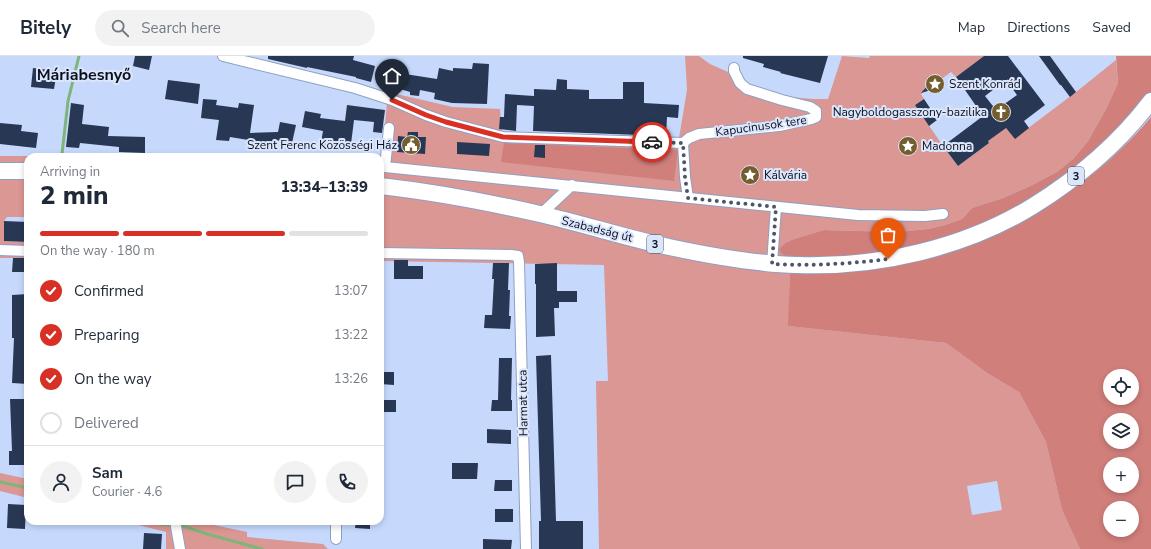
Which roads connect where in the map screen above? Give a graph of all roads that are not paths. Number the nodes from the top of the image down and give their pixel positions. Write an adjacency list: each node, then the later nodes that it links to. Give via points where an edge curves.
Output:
1 (223, 56): 5 (street, via 355,88 446,122 503,137)
2 (734, 68): 5 (street, Kapucinusok tere, via 740,83 746,88 810,107 816,111 816,117 779,126 699,134)
3 (1151, 101): 17 (main road, Szabadság út / 3, via 1127,130 1064,185 1024,211 972,236 929,250 888,259 818,265)
4 (389, 128): 8 (street, via 385,166)
5 (683, 143): 10 (street)
6 (0, 171): 7 (main road)
7 (24, 171)
8 (572, 185): 10 (street); 12 (street, Szabadság út)
9 (384, 187): 12 (main road, Szabadság út / 3, via 441,194)
10 (688, 198): 11 (street)
11 (776, 207): 13 (street, via 858,215); 17 (street)
12 (541, 214): 17 (main road, Szabadság út / 3, via 668,247)
13 (943, 214)
14 (0, 250): 15 (street)
15 (24, 251)
16 (384, 253): 22 (street, Harmat utca, via 518,256)
17 (772, 264)
18 (176, 525): 21 (street)
19 (336, 525): 20 (street)
20 (336, 539)
21 (180, 549)
22 (526, 549)

